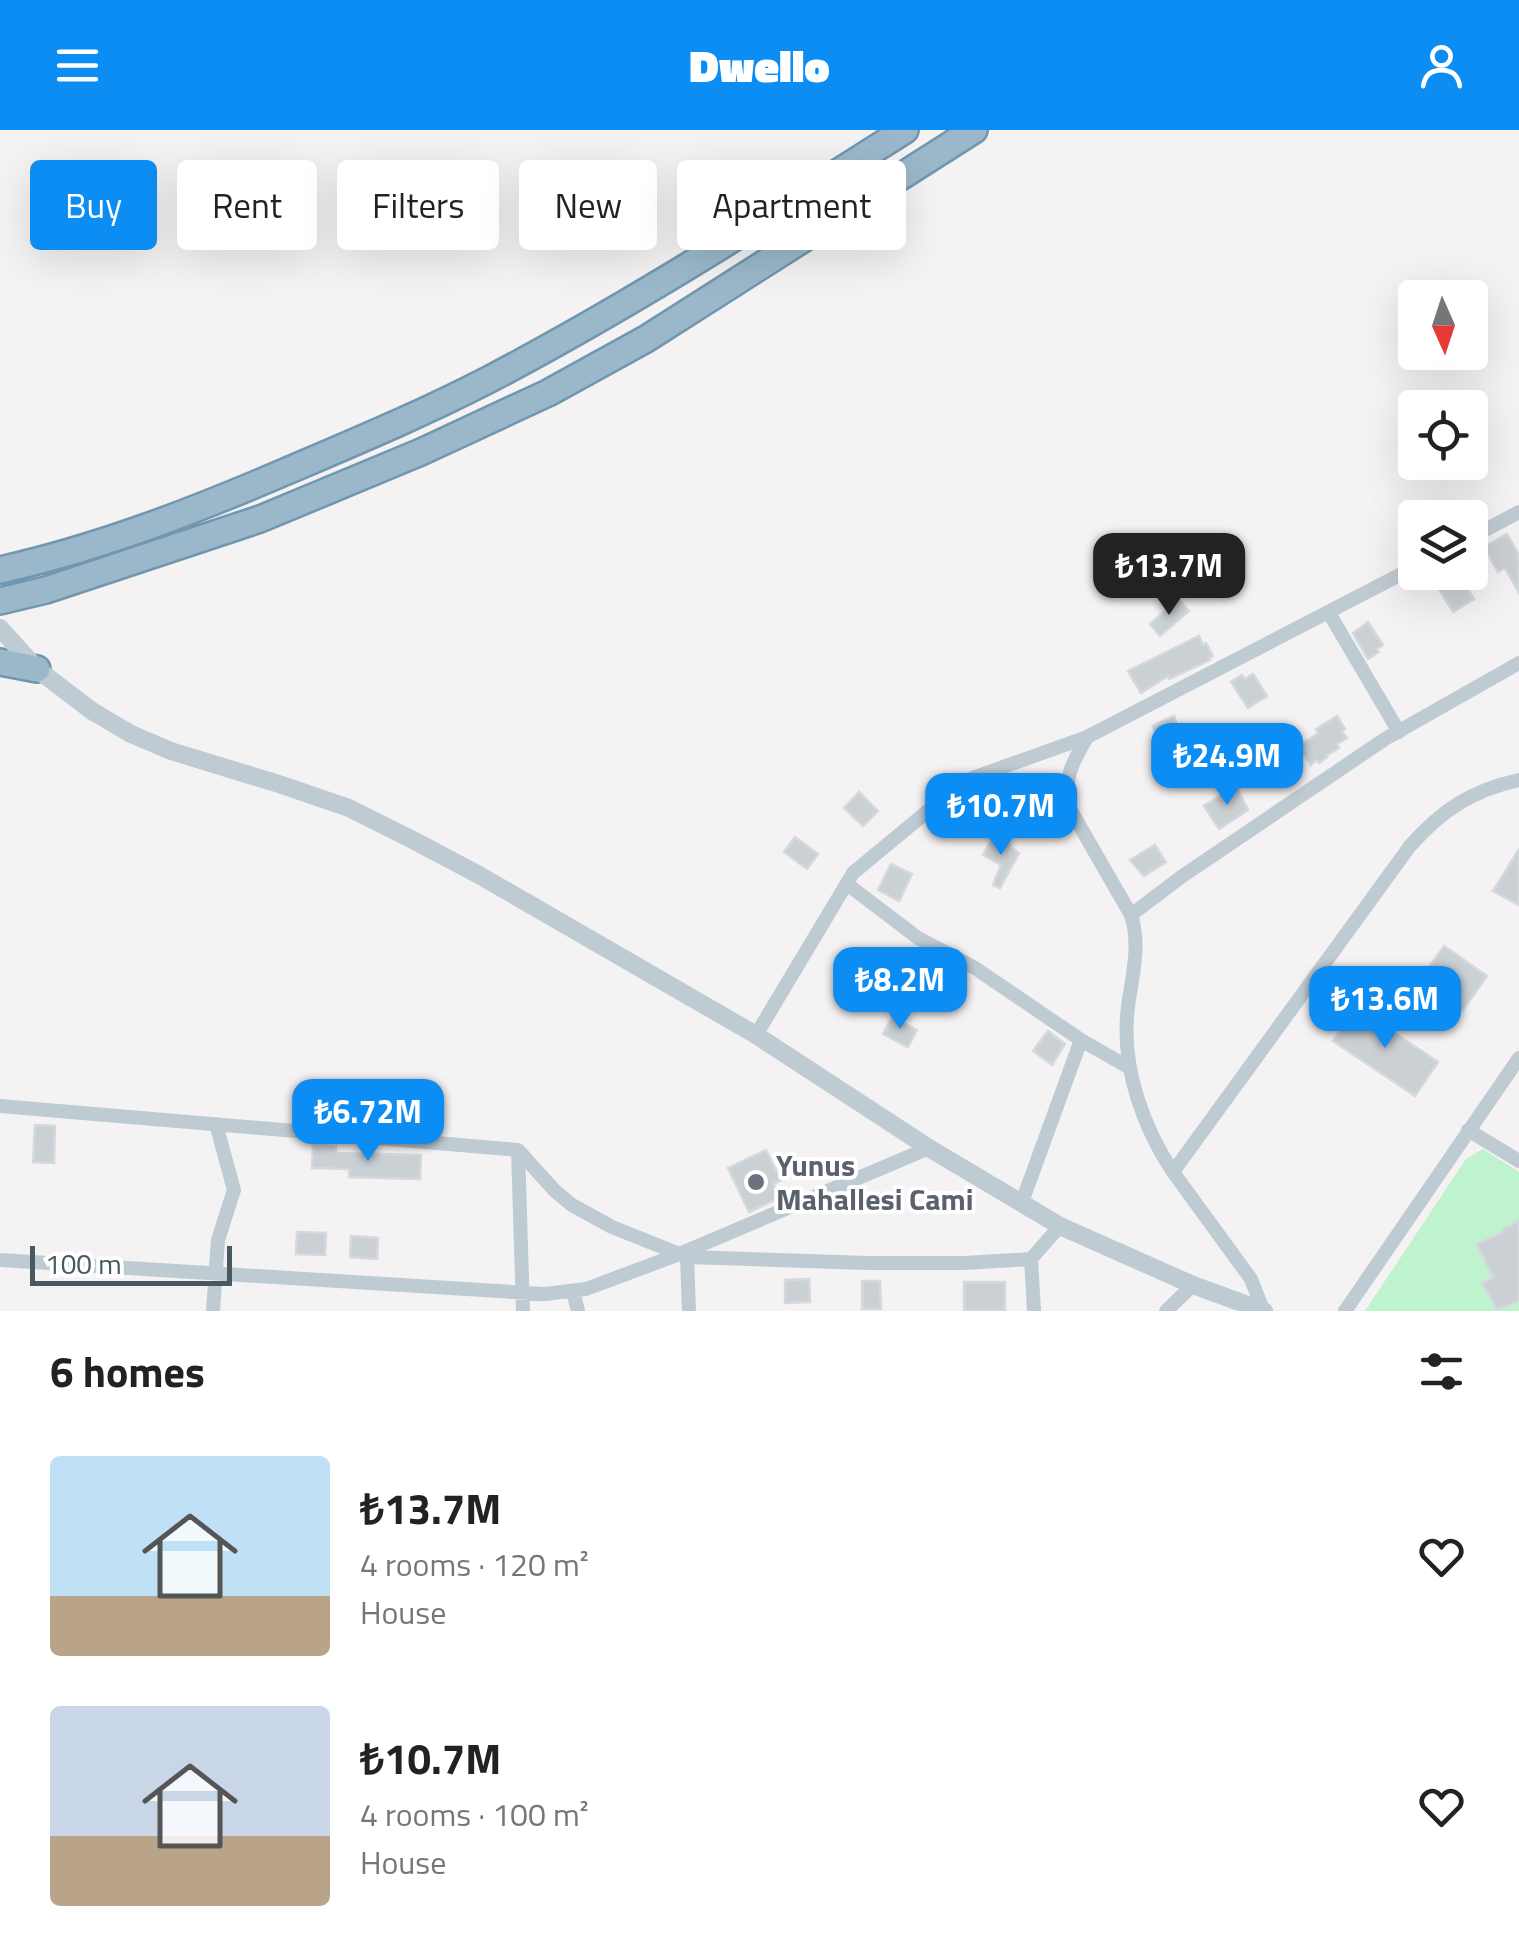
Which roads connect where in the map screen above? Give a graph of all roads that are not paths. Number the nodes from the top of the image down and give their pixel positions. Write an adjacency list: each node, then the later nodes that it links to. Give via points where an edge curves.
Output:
1 (905, 130): 5 (highway, via 617,308 407,420 170,518)
2 (974, 130): 7 (highway, via 548,394 260,519)
3 (1519, 512): 4 (street)
4 (1488, 528)
5 (0, 570)
6 (1398, 576): 8 (street)
7 (0, 601)
8 (1328, 613): 13 (street); 14 (street)
9 (0, 628): 12 (street)
10 (0, 662): 12 (highway)
11 (1519, 663): 13 (street)
12 (37, 670): 18 (street, via 131,734 349,808 412,839)
13 (1399, 732): 17 (street)
14 (1087, 737): 16 (street, via 964,781); 17 (street, via 1068,772 1070,809)
15 (1519, 780): 28 (street, via 1462,800 1410,846)
16 (847, 884): 18 (street); 19 (street, via 918,938)
17 (1131, 915): 21 (street, via 1137,959 1127,1017)
18 (756, 1035): 25 (street)
19 (1080, 1040): 21 (street); 29 (street)
20 (1519, 1058): 24 (street)
21 (1128, 1067): 28 (street)
22 (0, 1106): 23 (street)
23 (216, 1124): 26 (street); 34 (street, via 234,1190)
24 (1468, 1130): 27 (street); 45 (street)
25 (929, 1148): 29 (street); 31 (street)
26 (518, 1150): 31 (street, via 572,1205); 37 (street)
27 (1519, 1160)
28 (1173, 1172): 44 (street, via 1251,1280)
29 (1022, 1202): 30 (street)
30 (1060, 1226): 33 (street); 35 (street)
31 (682, 1256): 33 (street); 36 (street); 41 (street)
32 (0, 1260): 34 (street)
33 (1031, 1260): 42 (street)
34 (215, 1272): 37 (street); 38 (street)
35 (1193, 1285): 43 (street); 44 (street)
36 (573, 1291): 37 (street); 40 (street)
37 (522, 1292): 39 (street)
38 (213, 1311)
39 (523, 1311)
40 (578, 1311)
41 (690, 1311)
42 (1034, 1311)
43 (1166, 1311)
44 (1263, 1311)
45 (1344, 1311)

